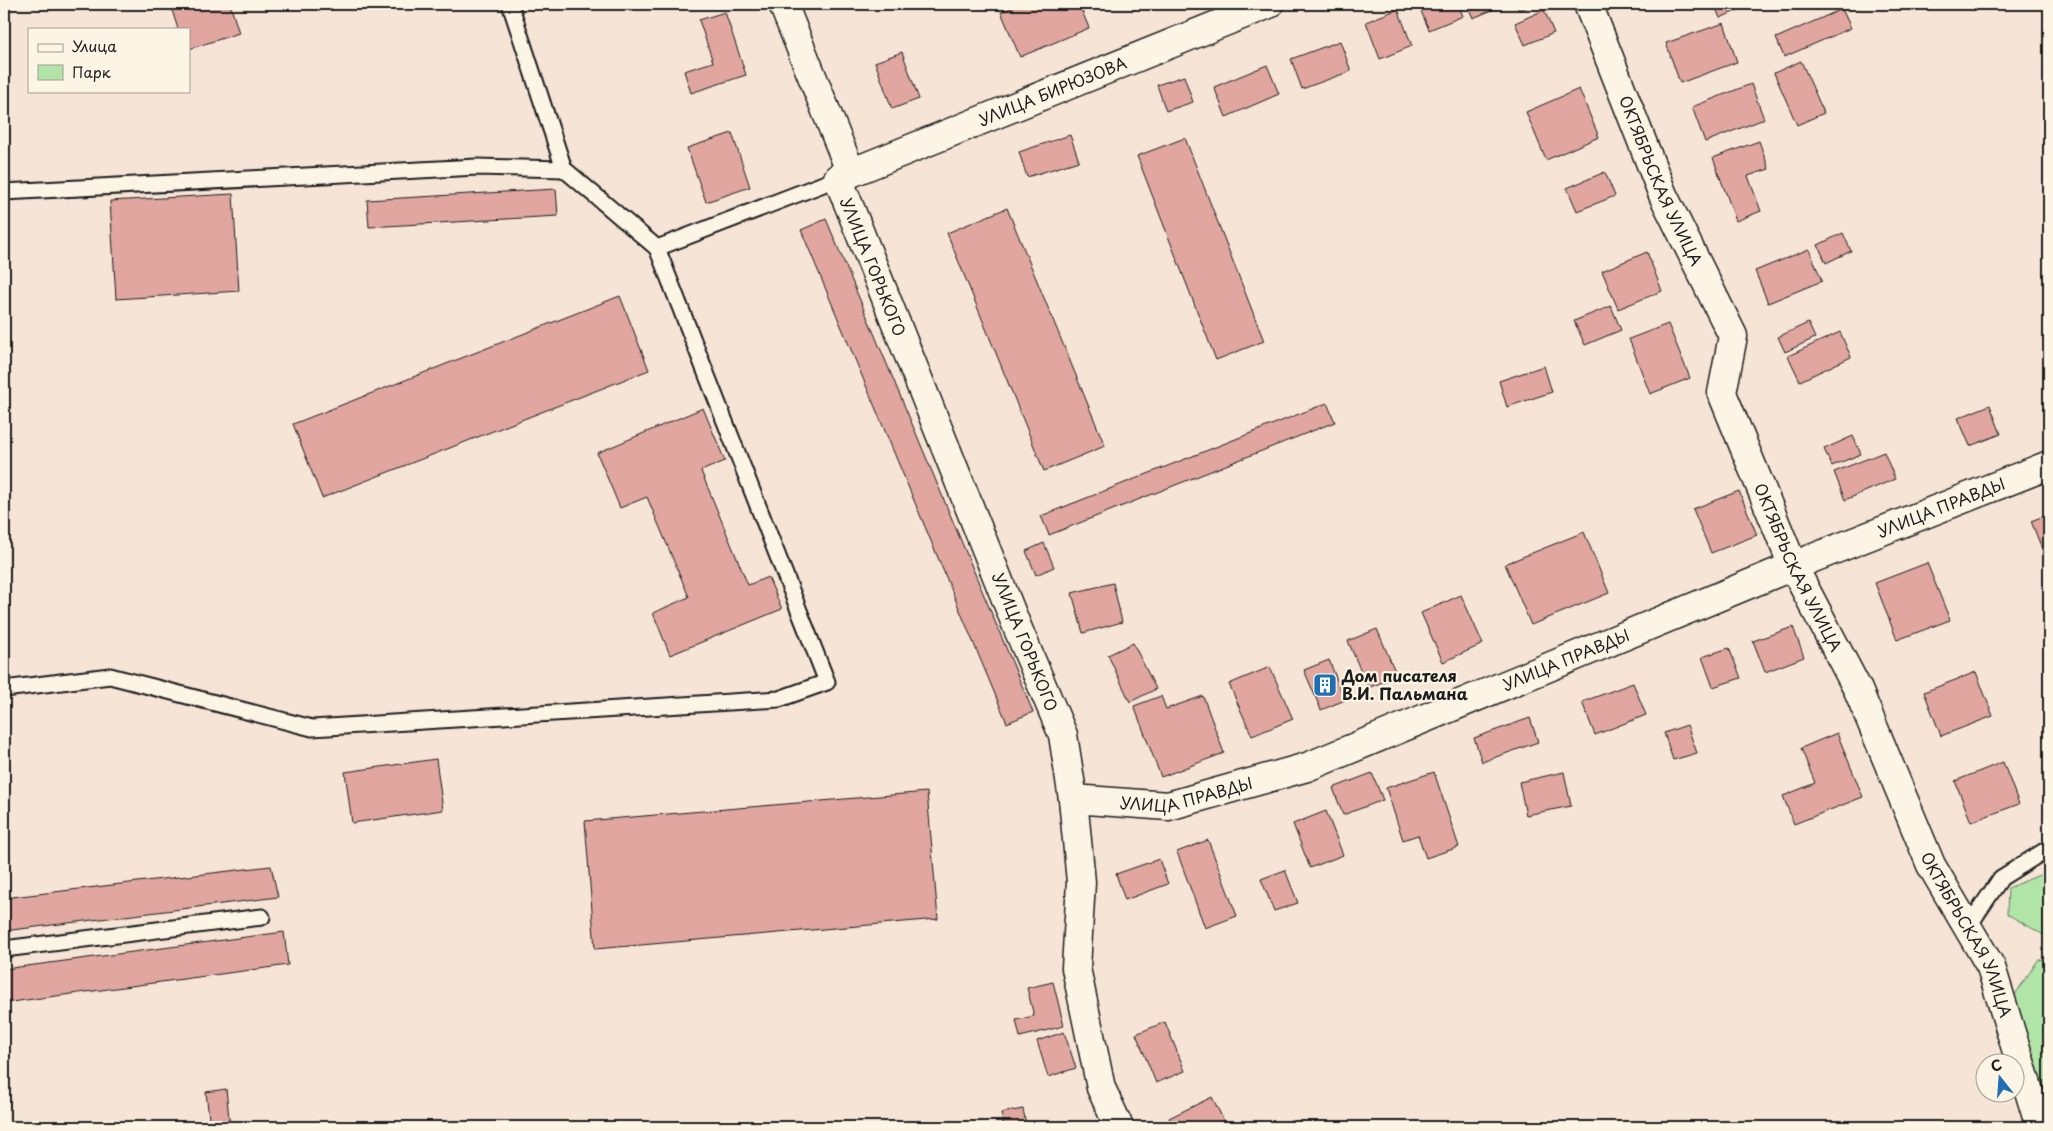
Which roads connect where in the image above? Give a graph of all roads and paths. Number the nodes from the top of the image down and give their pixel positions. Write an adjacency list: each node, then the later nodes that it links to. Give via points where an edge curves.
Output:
1 (510, 4): 5 (lane)
2 (783, 4): 6 (street, УЛИЦА ГОРЬКОГО)
3 (1269, 4): 6 (street, УЛИЦА БИРЮЗОВА)
4 (1588, 4): 10 (street, ОКТЯБРЬСКАЯ УЛИЦА, via 1663,194 1734,336 1722,392)
5 (564, 170): 7 (lane, via 477,167); 8 (lane)
6 (845, 175): 8 (lane); 12 (street, УЛИЦА ГОРЬКОГО, via 1015,620 1063,735)
7 (4, 192)
8 (657, 248): 11 (lane, via 827,682 779,699 312,728 110,676)
9 (2049, 465): 10 (street, УЛИЦА ПРАВДЫ)
10 (1792, 566): 12 (street, УЛИЦА ПРАВДЫ, via 1306,767 1168,806); 15 (street, ОКТЯБРЬСКАЯ УЛИЦА, via 1858,690 1932,865)
11 (4, 689)
12 (1073, 799): 17 (street, УЛИЦА ГОРЬКОГО, via 1081,882 1076,968 1101,1088)
13 (2049, 848): 15 (lane, via 2001,878)
14 (262, 917): 16 (lane)
15 (1968, 927): 18 (street, ОКТЯБРЬСКАЯ УЛИЦА, via 1991,967)
16 (4, 949)
17 (1118, 1127)
18 (2040, 1127)

